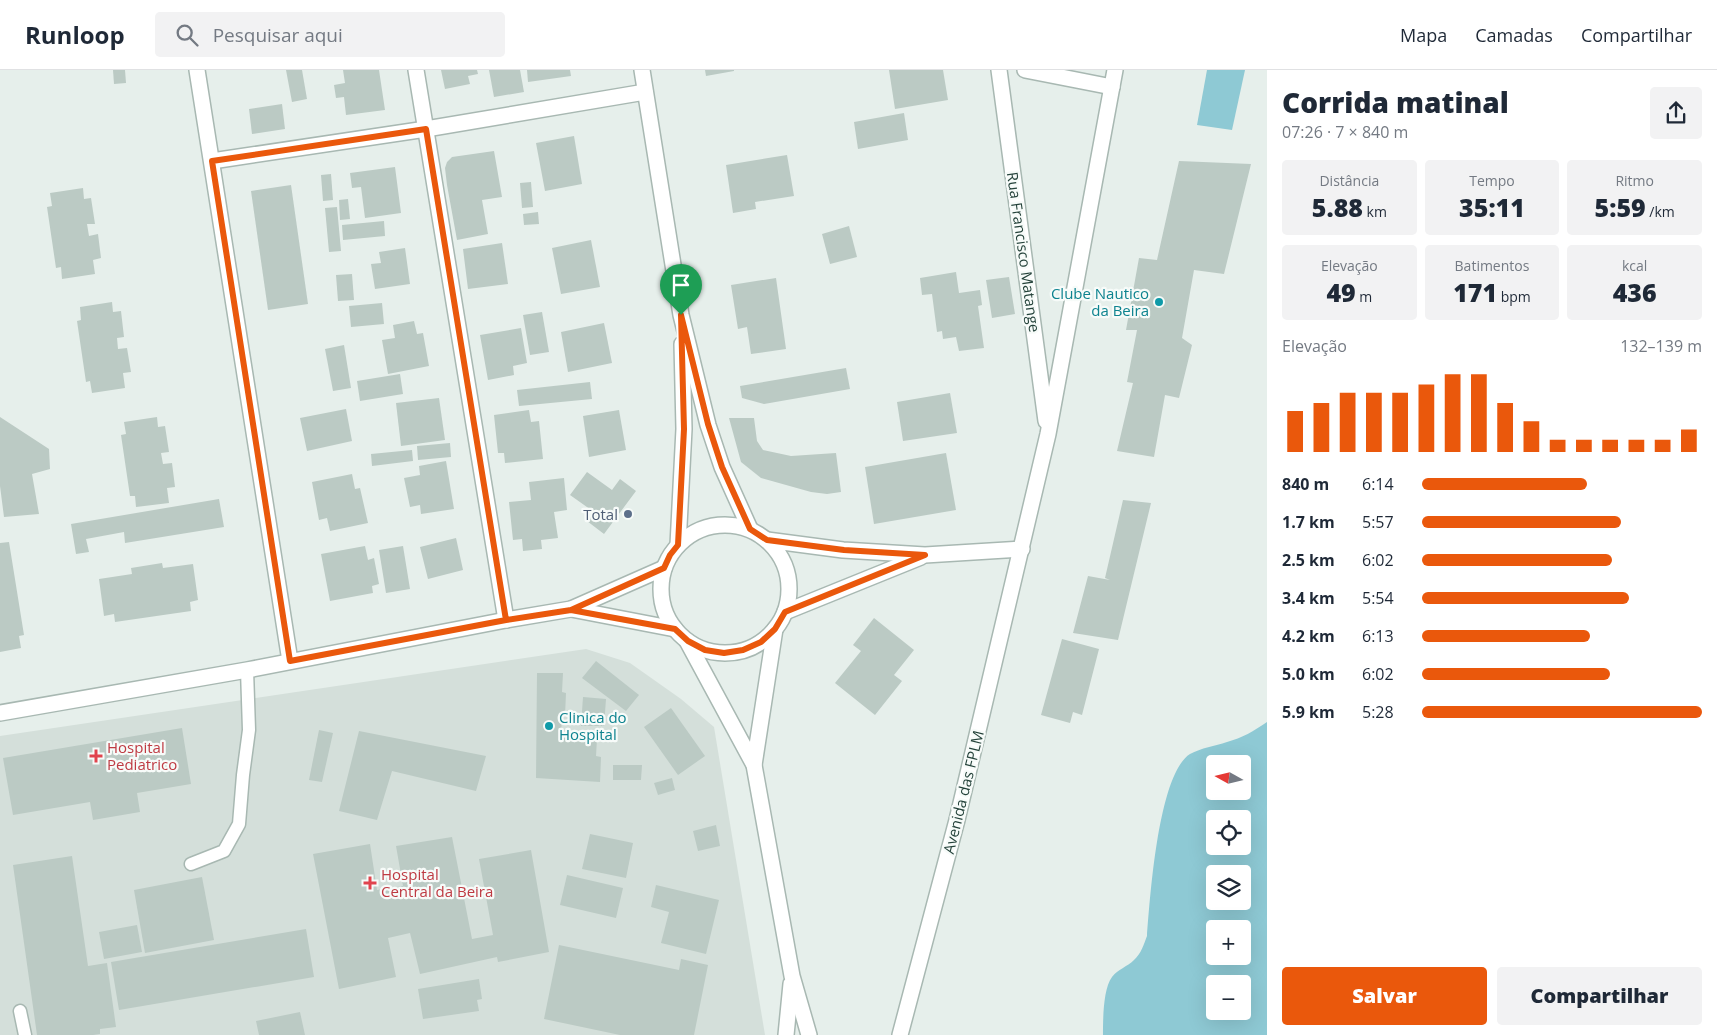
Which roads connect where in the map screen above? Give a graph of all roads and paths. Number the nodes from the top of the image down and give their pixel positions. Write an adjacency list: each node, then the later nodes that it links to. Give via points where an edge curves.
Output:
1 (197, 70): 10 (street)
2 (416, 70): 9 (street)
3 (642, 70): 8 (street)
4 (999, 70): 12 (street, Rua Francisco Matange)
5 (1025, 70): 7 (street)
6 (1115, 70): 7 (street, Avenida das FPLM)
7 (1112, 87): 12 (street, Avenida das FPLM)
8 (645, 92): 9 (street); 11 (street)
9 (426, 129): 10 (street); 21 (street)
10 (212, 161): 25 (street)
11 (681, 315): 13 (street, via 722,467); 15 (street, via 684,429)
12 (1048, 434): 16 (street, Avenida das FPLM)
13 (750, 529): 14 (street); 15 (street, via 731,524 712,525 693,532)
14 (767, 540): 17 (street, via 844,550); 20 (street, via 780,554 787,573 789,592)
15 (678, 545): 18 (street)
16 (1022, 549): 17 (street); 35 (street, Avenida das FPLM, via 957,820)
17 (925, 555): 20 (street)
18 (664, 568): 19 (street); 22 (street, via 661,589 664,610)
19 (571, 610): 21 (street); 22 (street)
20 (785, 612): 23 (street)
21 (506, 620): 25 (street)
22 (675, 629): 24 (street)
23 (775, 629): 24 (street, via 761,642 743,650 724,653 705,650); 28 (street)
24 (688, 641): 28 (street)
25 (290, 661): 26 (street)
26 (247, 670): 27 (street); 29 (lane, via 249,730 239,824 224,851)
27 (0, 714)
28 (754, 765): 30 (street)
29 (191, 864)
30 (792, 976): 33 (street); 34 (street)
31 (20, 1011): 32 (lane)
32 (25, 1035)
33 (786, 1035)
34 (809, 1035)
35 (900, 1035)

